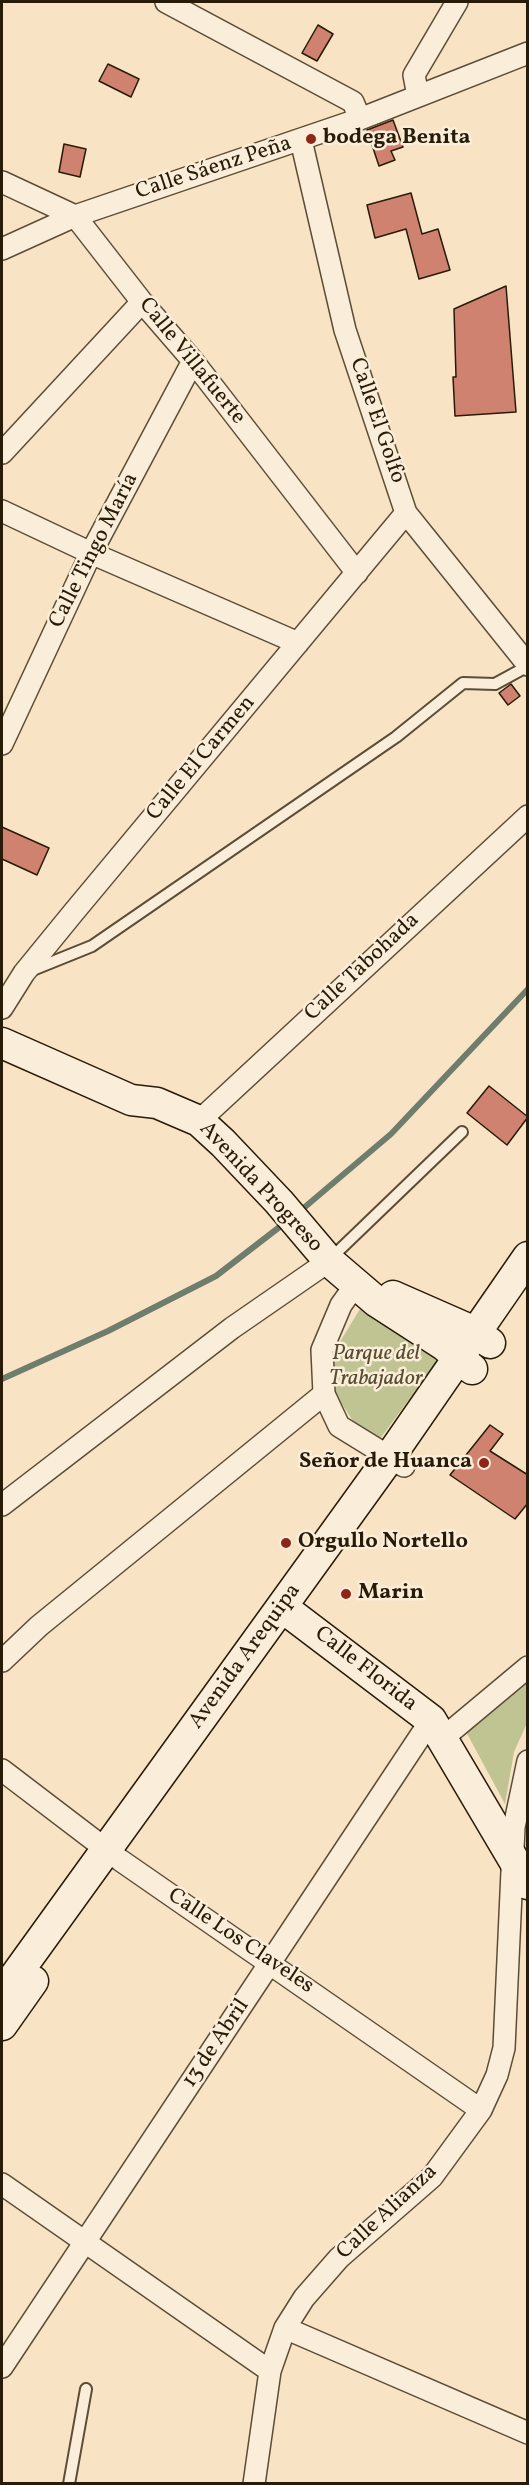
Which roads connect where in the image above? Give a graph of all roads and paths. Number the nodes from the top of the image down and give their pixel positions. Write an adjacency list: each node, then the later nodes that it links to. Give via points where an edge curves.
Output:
1 (166, 2): 5 (street, via 353,102)
2 (457, 2): 4 (street, via 414,75)
3 (528, 53): 4 (street, Calle Sáenz Peña)
4 (418, 96): 5 (street, Calle Sáenz Peña)
5 (360, 119): 6 (street, Calle Sáenz Peña)
6 (301, 140): 8 (street, Calle Sáenz Peña); 14 (street, Calle El Golfo, via 345,330)
7 (2, 182): 8 (street, Calle Villafuerte)
8 (75, 216): 9 (street, Calle Sáenz Peña); 10 (street, Calle Villafuerte)
9 (2, 249)
10 (142, 302): 11 (street, Calle Villafuerte); 12 (street)
11 (194, 361): 15 (street, Calle Tingo María); 16 (street, Calle Villafuerte)
12 (2, 453)
13 (2, 511): 15 (street)
14 (406, 513): 16 (street, Calle El Carmen); 18 (street, Calle El Golfo)
15 (91, 554): 17 (street); 19 (street, Calle Tingo María)
16 (357, 573): 17 (street, Calle El Carmen)
17 (298, 644): 21 (street, Calle El Carmen)
18 (528, 666): 21 (lane, via 495,684 464,683 396,737 92,946)
19 (2, 744)
20 (528, 816): 26 (street, Calle Tabohada)
21 (24, 974): 22 (street, Calle El Carmen)
22 (2, 1008)
23 (2, 1025): 25 (main road, Avenida Progreso, via 140,1087)
24 (2, 1043): 25 (main road, Avenida Progreso, via 131,1100)
25 (157, 1103): 26 (main road, Avenida Progreso)
26 (199, 1121): 29 (main road, Avenida Progreso, via 279,1202)
27 (462, 1132): 29 (lane)
28 (528, 1257): 32 (main road, Avenida Arequipa)
29 (325, 1258): 30 (main road, Avenida Progreso); 36 (street)
30 (356, 1284): 32 (main road, Avenida Progreso, via 379,1290); 33 (main road, Avenida Progreso); 34 (street, via 341,1305 322,1350)
31 (528, 1292): 32 (main road, Avenida Arequipa)
32 (483, 1338): 33 (main road, Avenida Arequipa)
33 (465, 1363): 35 (main road, Avenida Arequipa)
34 (324, 1394): 35 (street, via 339,1426); 38 (street, via 39,1626)
35 (397, 1462): 37 (main road, Avenida Arequipa)
36 (2, 1505)
37 (289, 1612): 40 (main road, Calle Florida); 43 (main road, Avenida Arequipa)
38 (2, 1661)
39 (528, 1667): 40 (street)
40 (437, 1729): 44 (main road); 46 (street, 13 de Abril)
41 (528, 1761): 44 (street, Calle Alianza, via 518,1801)
42 (2, 1770): 43 (street, Calle Los Claveles)
43 (113, 1855): 46 (street, Calle Los Claveles); 47 (main road, Avenida Arequipa); 48 (main road, Avenida Arequipa)
44 (511, 1859): 45 (main road); 49 (street, Calle Alianza, via 504,2048)
45 (528, 1884)
46 (271, 1962): 49 (street, Calle Los Claveles); 51 (street, 13 de Abril)
47 (2, 1994)
48 (2, 2025)
49 (481, 2110): 52 (street, Calle Alianza, via 432,2177 339,2258 304,2298)
50 (2, 2184): 51 (street)
51 (85, 2242): 53 (street, 13 de Abril); 54 (street)
52 (285, 2328): 54 (street, Calle Alianza); 56 (street)
53 (2, 2367)
54 (270, 2371): 58 (street, Calle Alianza)
55 (86, 2389): 57 (lane)
56 (528, 2433)
57 (69, 2484)
58 (254, 2484)

